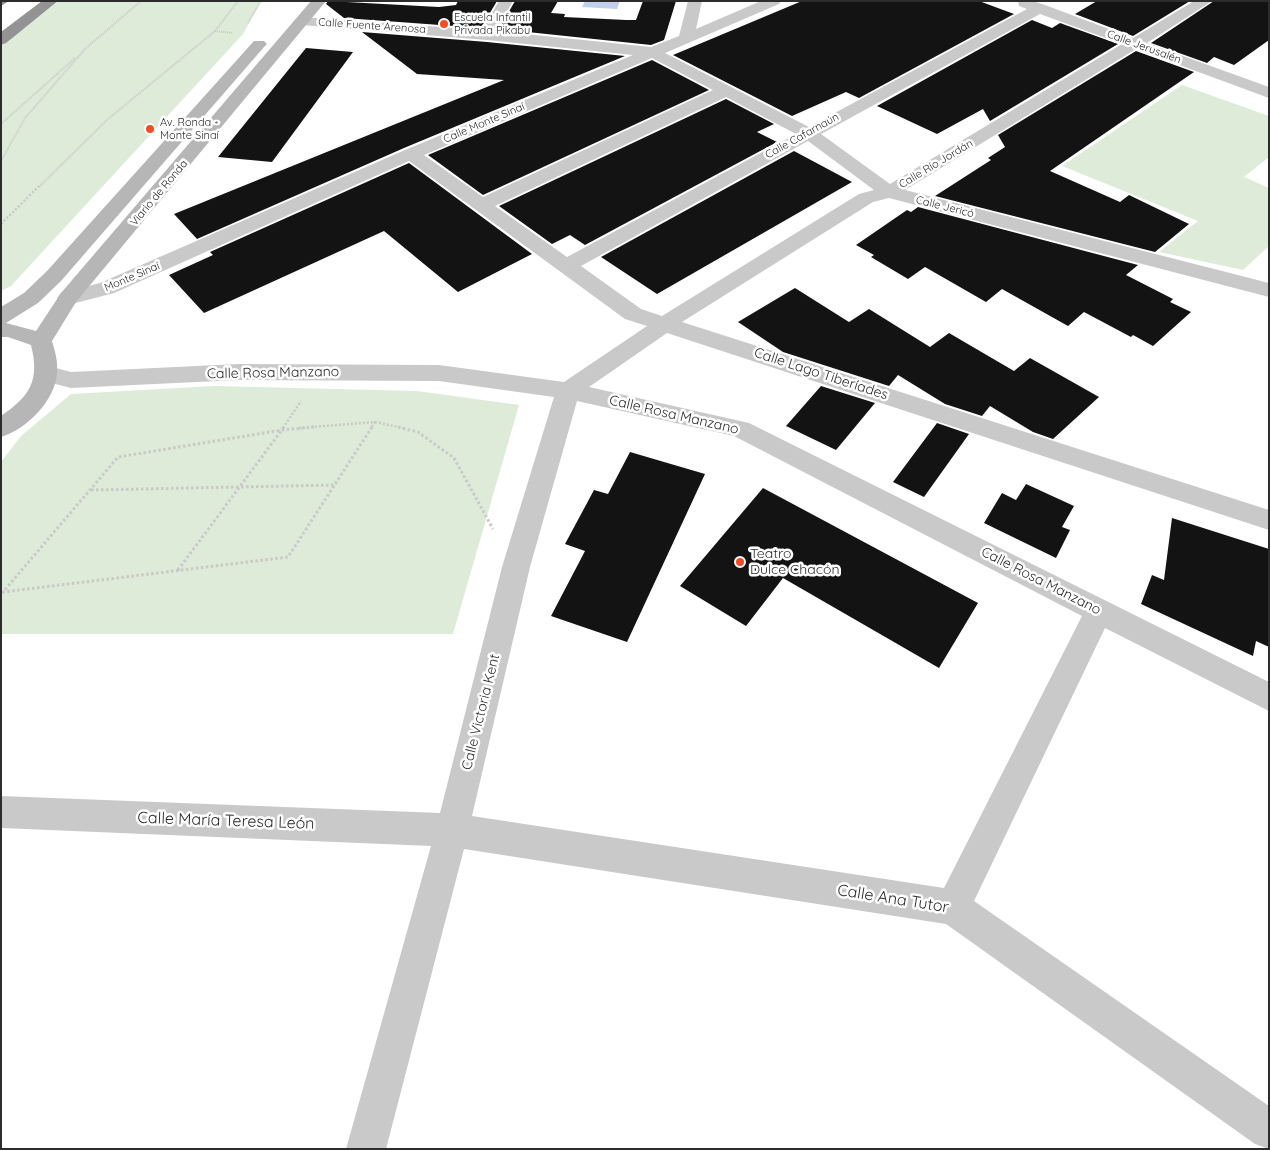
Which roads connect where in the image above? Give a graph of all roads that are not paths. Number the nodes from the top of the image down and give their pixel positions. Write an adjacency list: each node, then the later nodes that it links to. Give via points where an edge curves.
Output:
1 (50, 1): 13 (highway)
2 (319, 1): 9 (main road, Viario de Ronda)
3 (506, 1): 11 (street)
4 (695, 1): 12 (street)
5 (774, 1): 12 (street, Calle Monte Sinaí)
6 (1018, 1): 8 (street, Calle Jerusalén)
7 (1205, 1): 14 (street, Calle Río Jordán)
8 (1040, 8): 14 (street, Calle Jerusalén); 18 (street, Calle Cafarnaún)
9 (302, 21): 11 (street, Calle Fuente Arenosa); 25 (main road, Viario de Ronda)
10 (272, 29): 26 (main road, Viario de Ronda, via 54,276 31,298)
11 (487, 35): 15 (street, Calle Fuente Arenosa)
12 (686, 37): 15 (street, Calle Monte Sinaí)
13 (1, 40)
14 (1135, 43): 17 (street, Calle Jerusalén); 20 (street, Calle Río Jordán)
15 (652, 52): 16 (street, Calle Jericó); 19 (street, Calle Monte Sinaí)
16 (727, 90): 18 (street, Calle Jericó); 21 (street)
17 (1269, 93)
18 (808, 133): 20 (street, Calle Jericó); 23 (street, Calle Cafarnaún)
19 (412, 154): 21 (street, Calle Lago Tiberíades); 22 (street, Calle Monte Sinaí)
20 (889, 192): 24 (street, Calle Jericó); 27 (street, Calle Río Jordán, via 866,198)
21 (482, 205): 23 (street, Calle Lago Tiberíades)
22 (195, 250): 25 (street, Monte Sinaí, via 108,288)
23 (566, 266): 27 (street, Calle Lago Tiberíades, via 633,314)
24 (1269, 290)
25 (68, 298): 29 (main road, Viario de Ronda)
26 (1, 317)
27 (666, 323): 31 (street); 33 (street, Calle Lago Tiberíades)
28 (1, 330): 29 (main road)
29 (40, 341): 30 (main road)
30 (48, 374): 31 (street, Calle Rosa Manzano, via 71,380 239,372 439,374); 32 (main road, via 38,397)
31 (568, 391): 34 (street, Calle Rosa Manzano, via 740,429); 37 (street, Calle Victoria Kent, via 516,567)
32 (1, 428)
33 (1269, 520)
34 (1100, 610): 35 (street, Calle Rosa Manzano); 38 (street)
35 (1269, 697)
36 (1, 812): 37 (street, Calle María Teresa León)
37 (452, 830): 38 (street, Calle Ana Tutor); 40 (street, Calle Victoria Kent)
38 (953, 907): 39 (street, Calle Ana Tutor)
39 (1269, 1130)
40 (366, 1149)

